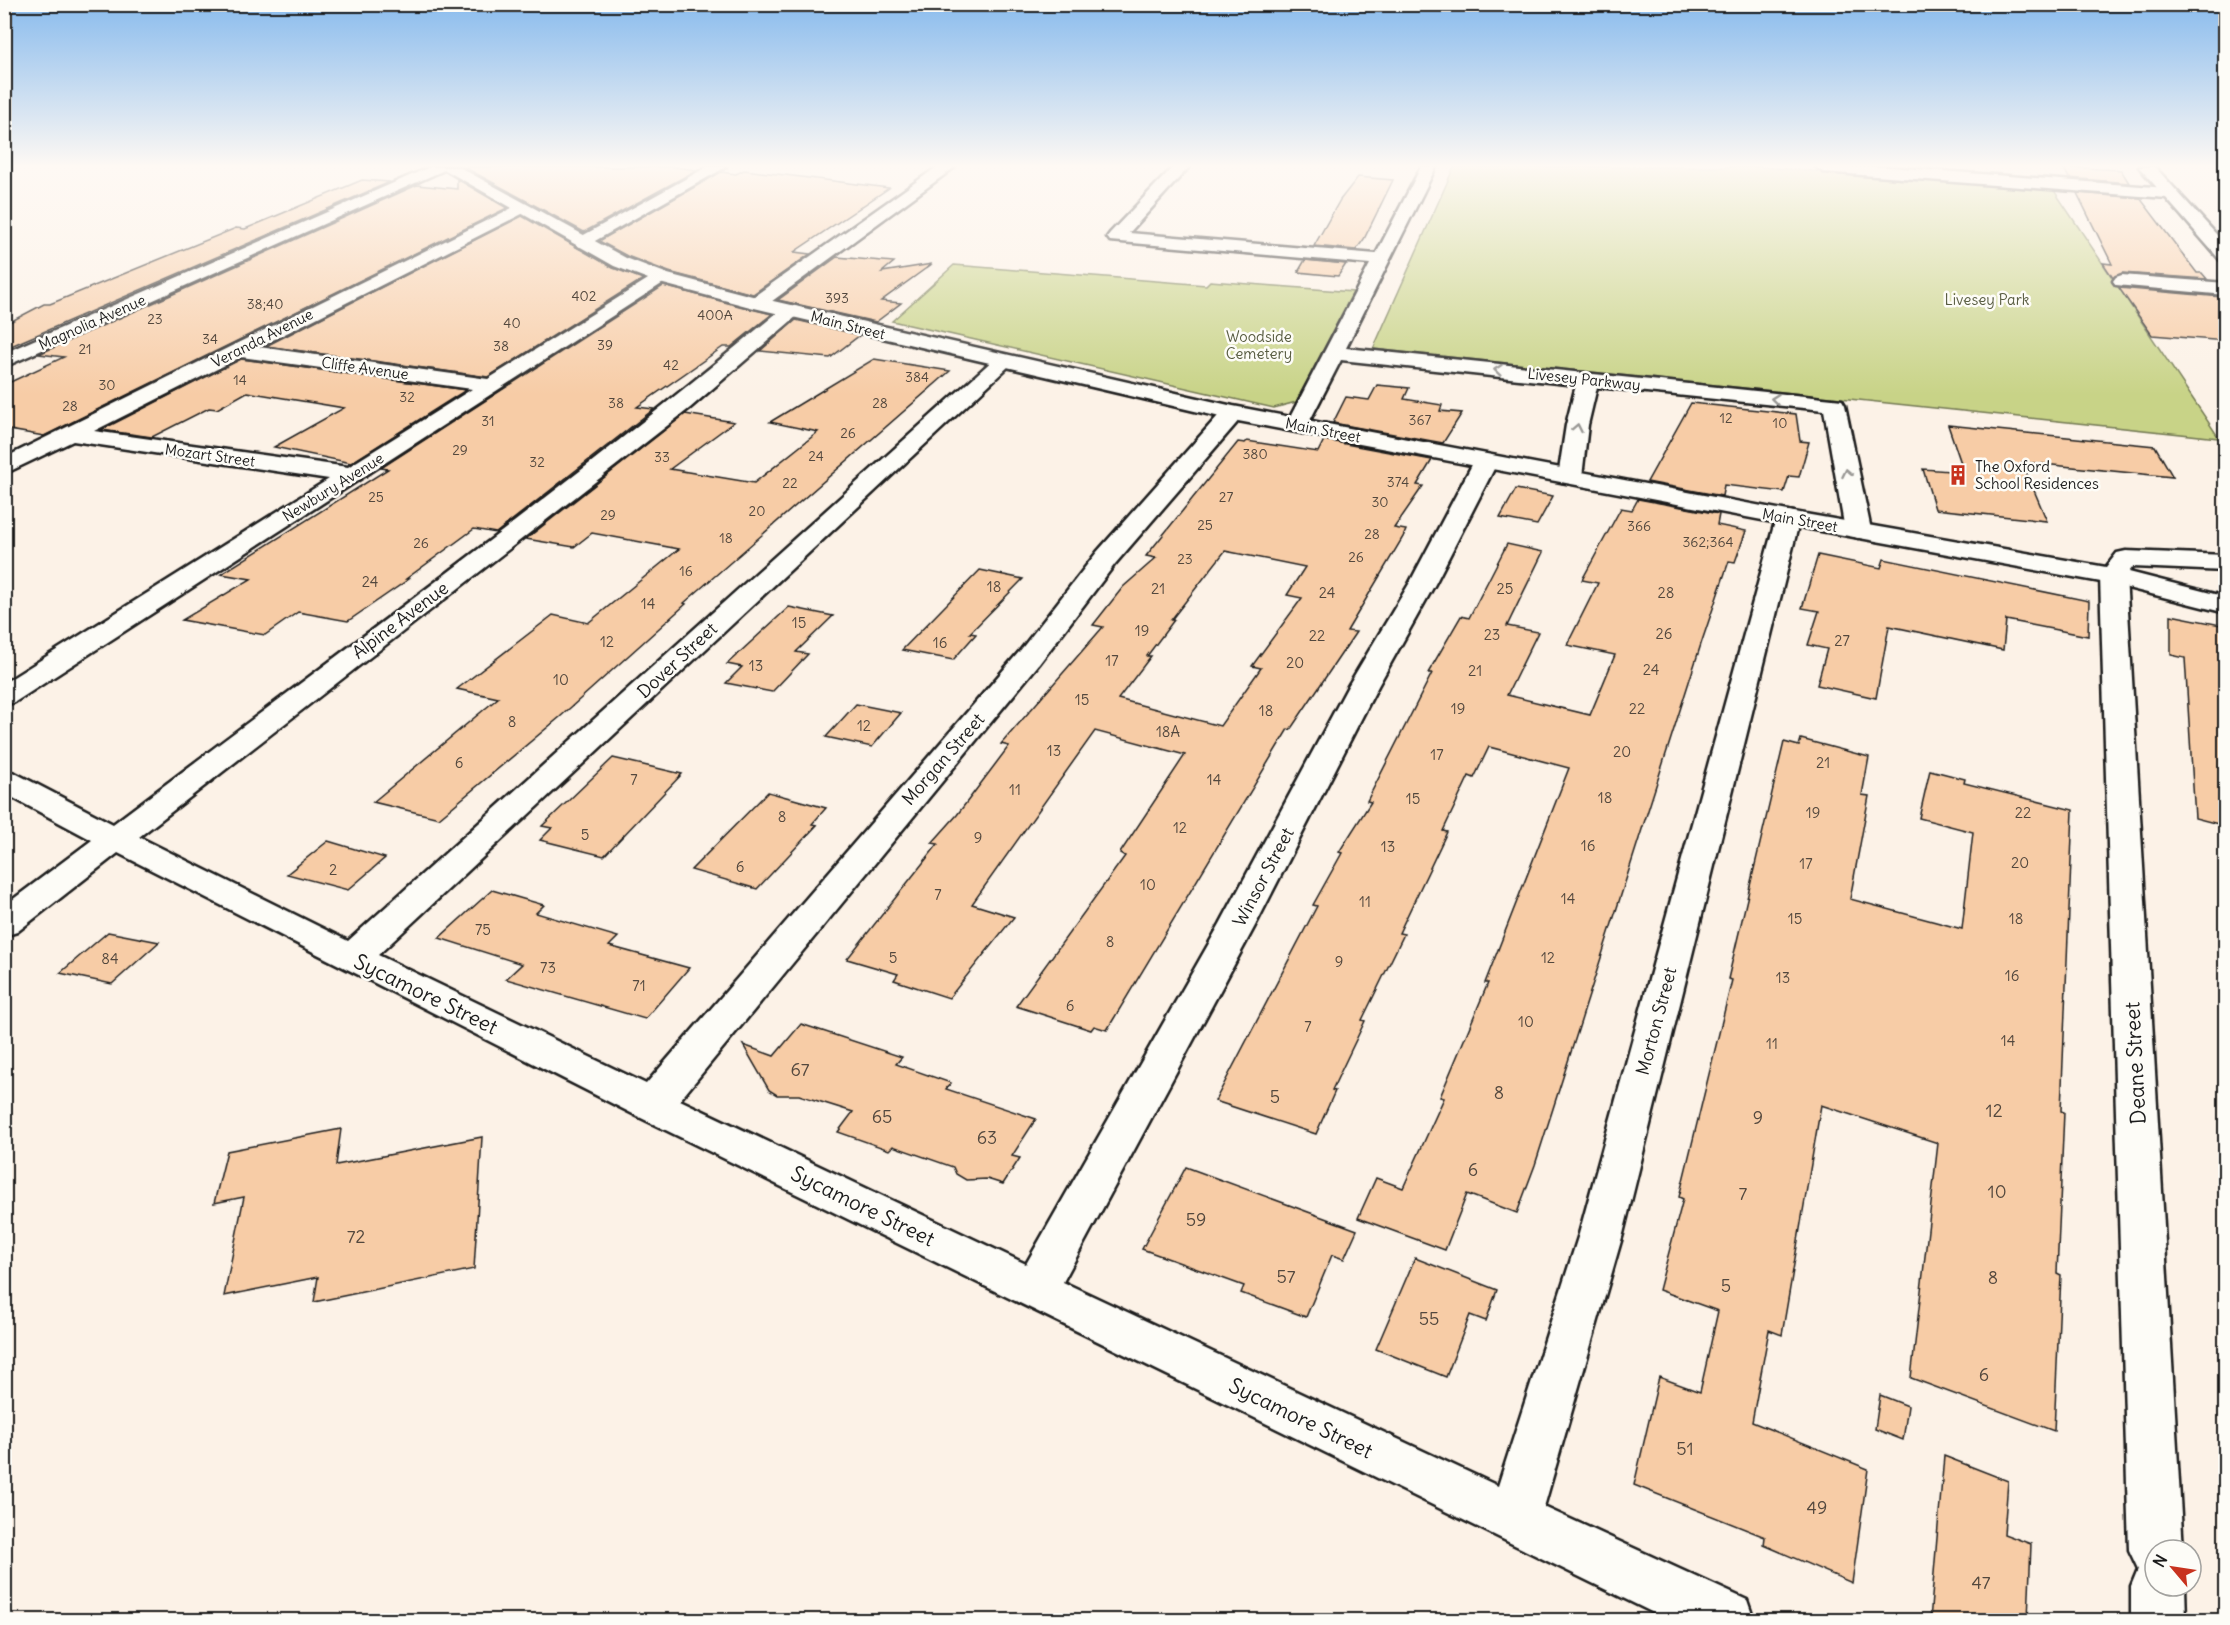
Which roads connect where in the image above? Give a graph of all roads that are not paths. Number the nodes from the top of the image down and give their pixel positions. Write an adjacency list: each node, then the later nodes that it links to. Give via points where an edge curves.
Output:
1 (278, 243): 17 (street, Magnolia Avenue)
2 (452, 243): 15 (street, Veranda Avenue)
3 (582, 243): 10 (street, Main Street)
4 (841, 243): 13 (street)
5 (1183, 243): 9 (street)
6 (1391, 243): 9 (street)
7 (2214, 243): 8 (street)
8 (2226, 256)
9 (1382, 260): 16 (street)
10 (662, 278): 13 (street, Main Street); 20 (street, Newbury Avenue)
11 (2122, 281): 12 (street)
12 (2226, 289)
13 (757, 303): 14 (street, Main Street)
14 (791, 311): 18 (street, Main Street); 35 (street, Alpine Avenue, via 682,403)
15 (237, 350): 20 (street, Cliffe Avenue); 23 (street, Veranda Avenue)
16 (1334, 353): 19 (street, Livesey Parkway, one-way to 16); 22 (street)
17 (4, 361)
18 (1002, 362): 21 (street, Main Street); 37 (street, Dover Street, via 825,520 607,726)
19 (1588, 380): 27 (street, one-way to 19); 29 (street, Livesey Parkway, one-way to 19, via 1834,405)
20 (492, 386): 26 (street, Newbury Avenue)
21 (1233, 413): 22 (street, Main Street); 38 (street, Morgan Street, via 1106,558 1029,658)
22 (1297, 426): 24 (street, Main Street)
23 (70, 434): 25 (street, Veranda Avenue); 26 (street, Mozart Street)
24 (1486, 461): 27 (street, Main Street); 39 (street, Winsor Street, via 1238,924)
25 (4, 467)
26 (351, 475): 33 (street, Newbury Avenue)
27 (1570, 477): 28 (street, Main Street)
28 (1788, 518): 29 (street, Main Street); 40 (street, Morton Street, via 1600,1234)
29 (1858, 530): 31 (street, Main Street)
30 (2226, 563): 31 (street, via 2126,559)
31 (2113, 576): 32 (street, Main Street); 41 (street, Deane Street)
32 (2226, 606)
33 (4, 696)
34 (4, 780): 35 (street, Sycamore Street)
35 (115, 839): 36 (street, Alpine Avenue); 37 (street, Sycamore Street)
36 (4, 924)
37 (352, 958): 38 (street, Sycamore Street)
38 (652, 1105): 39 (street, Sycamore Street)
39 (1035, 1290): 40 (street, Sycamore Street)
40 (1514, 1520): 43 (street, Sycamore Street)
41 (2155, 1538)
42 (2158, 1598): 44 (street)
43 (1727, 1620)
44 (2159, 1620)

